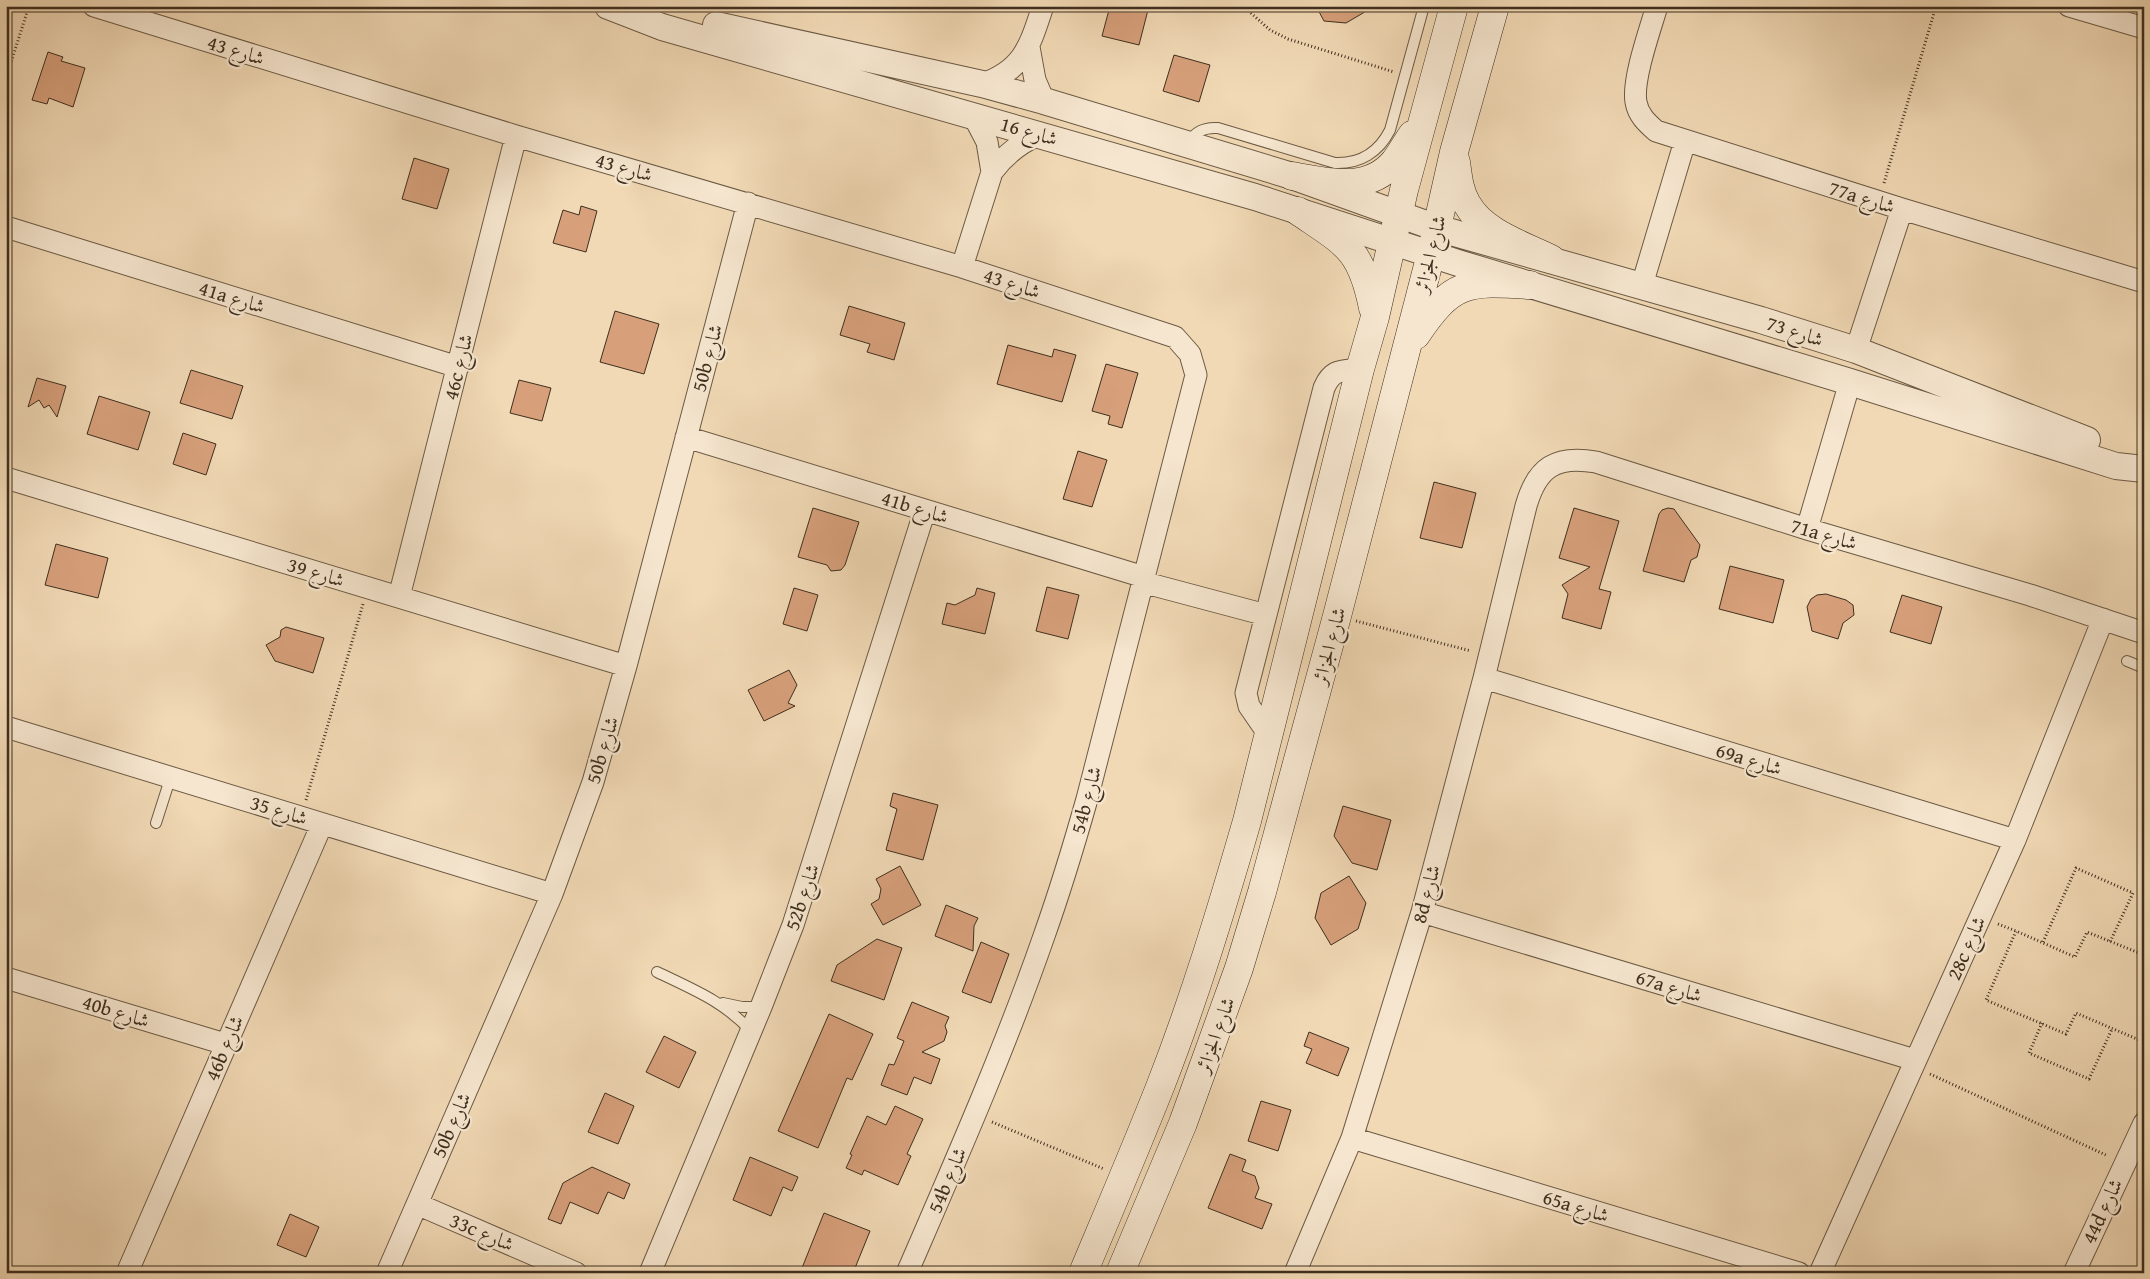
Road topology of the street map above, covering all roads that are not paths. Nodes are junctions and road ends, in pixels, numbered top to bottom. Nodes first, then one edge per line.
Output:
1 (94, 6) edge
2 (1043, 6) edge
3 (1424, 6) edge
4 (1454, 6) edge
5 (1495, 6) edge
6 (1657, 6) edge
7 (2069, 6) edge
8 (617, 9) edge
9 (2144, 28) edge
10 (1029, 47) junction
11 (982, 84) junction
12 (1044, 101) junction
13 (1426, 110) junction
14 (973, 115) junction
15 (1040, 134) junction
16 (516, 136) junction
17 (1685, 141) junction
18 (1186, 144) junction
19 (1454, 152) junction
20 (992, 172) junction
21 (1292, 176) junction
22 (748, 203) junction
23 (1902, 209) junction
24 (1298, 210) junction
25 (6, 227) edge
26 (1395, 228) junction
27 (1437, 228) junction
28 (1431, 254) junction
29 (1551, 260) junction
30 (962, 267) junction
31 (2144, 282) edge
32 (1530, 285) junction
33 (1642, 286) junction
34 (1375, 317) junction
35 (1154, 329) joint
36 (1856, 350) junction
37 (1405, 351) junction
38 (458, 367) junction
39 (1360, 369) junction
40 (1850, 382) junction
41 (686, 437) junction
42 (2142, 468) edge
43 (6, 478) edge
44 (1526, 506) joint
45 (925, 510) junction
46 (1807, 529) junction
47 (1143, 579) junction
48 (399, 598) junction
49 (1266, 615) junction
50 (2103, 619) junction
51 (2144, 633) edge
52 (2127, 661) dead end
53 (626, 666) junction
54 (2144, 668) edge
55 (1484, 678) junction
56 (6, 727) edge
57 (1269, 735) junction
58 (171, 776) junction
59 (156, 823) dead end
60 (322, 824) junction
61 (2015, 840) junction
62 (552, 894) junction
63 (1422, 912) junction
64 (657, 972) dead end
65 (6, 978) edge
66 (717, 1001) junction
67 (761, 1007) junction
68 (751, 1031) junction
69 (225, 1044) junction
70 (1914, 1063) junction
71 (2144, 1123) edge
72 (1352, 1138) junction
73 (2138, 1147) edge
74 (416, 1204) junction
75 (127, 1273) edge
76 (387, 1273) edge
77 (576, 1273) edge
78 (650, 1273) edge
79 (907, 1273) edge
80 (1083, 1273) edge
81 (1120, 1273) edge
82 (1295, 1273) edge
83 (1800, 1273) edge
84 (1820, 1273) edge
85 (2074, 1273) edge

1 - 16 street, شارع 43
2 - 10 street
3 - 18 lane
4 - 13 main road, شارع الجزائر
5 - 19 main road, شارع الجزائر
6 - 17 street, 77a شارع
7 - 9 street
8 - 11 street, شارع 16
8 - 14 street, شارع 16
10 - 11 street
10 - 12 street
11 - 12 street, شارع 16
12 - 18 street, شارع 16
13 - 21 main road
13 - 26 main road, شارع الجزائر
14 - 15 street, شارع 16
14 - 20 street
15 - 20 street
15 - 24 street, شارع 16
16 - 22 street, شارع 43
16 - 38 street, 46c شارع
17 - 23 street, 77a شارع
17 - 33 street
18 - 21 street, شارع 16
19 - 27 main road, شارع الجزائر
19 - 29 main road
20 - 30 street
21 - 26 street, شارع 16
22 - 30 street, شارع 43
22 - 41 street, 50b شارع
23 - 31 street, 77a شارع
23 - 36 street
24 - 26 street, شارع 16
24 - 34 main road
25 - 38 street, 41a شارع
26 - 27 street, شارع 16
26 - 28 street, شارع 16
26 - 34 main road, شارع الجزائر
27 - 28 main road, شارع الجزائر
27 - 29 street, شارع 73
28 - 32 street, شارع 73
28 - 37 main road, شارع الجزائر
29 - 33 street, شارع 73
30 - 35 street, شارع 43
32 - 37 main road
32 - 40 street, شارع 73
33 - 36 street, شارع 73
34 - 39 main road, شارع الجزائر
35 - 47 street, 54b شارع
36 - 42 street, شارع 73
37 - 81 main road, شارع الجزائر
38 - 48 street, 46c شارع
39 - 49 street
39 - 57 main road, شارع الجزائر
40 - 42 street, شارع 73
40 - 46 street
41 - 45 street, 41b شارع
41 - 53 street, 50b شارع
43 - 48 street, شارع 39
44 - 46 street, 71a شارع
44 - 55 street, 8d شارع
45 - 47 street, 41b شارع
45 - 67 street, 52b شارع
46 - 50 street, 71a شارع
47 - 49 street, 41b شارع
47 - 79 street, 54b شارع
48 - 53 street, شارع 39
49 - 57 street
50 - 51 street, 71a شارع
50 - 61 street, 28c شارع
52 - 54 lane
53 - 62 street, 50b شارع
55 - 61 street, 69a شارع
55 - 63 street, 8d شارع
56 - 58 street, شارع 35
57 - 80 main road, شارع الجزائر
58 - 59 lane
58 - 60 street, شارع 35
60 - 62 street, شارع 35
60 - 69 street, 46b شارع
61 - 70 street, 28c شارع
62 - 74 street, 50b شارع
63 - 70 street, 67a شارع
63 - 72 street, 8d شارع
64 - 66 lane
65 - 69 street, 40b شارع
66 - 67 lane
66 - 68 lane
67 - 68 street, 52b شارع
68 - 78 street, 52b شارع
69 - 75 street, 46b شارع
70 - 84 street, 28c شارع
71 - 73 street, 44d شارع
72 - 82 street, 8d شارع
72 - 83 street, 65a شارع
73 - 85 street, 44d شارع
74 - 76 street, 50b شارع
74 - 77 street, 33c شارع

